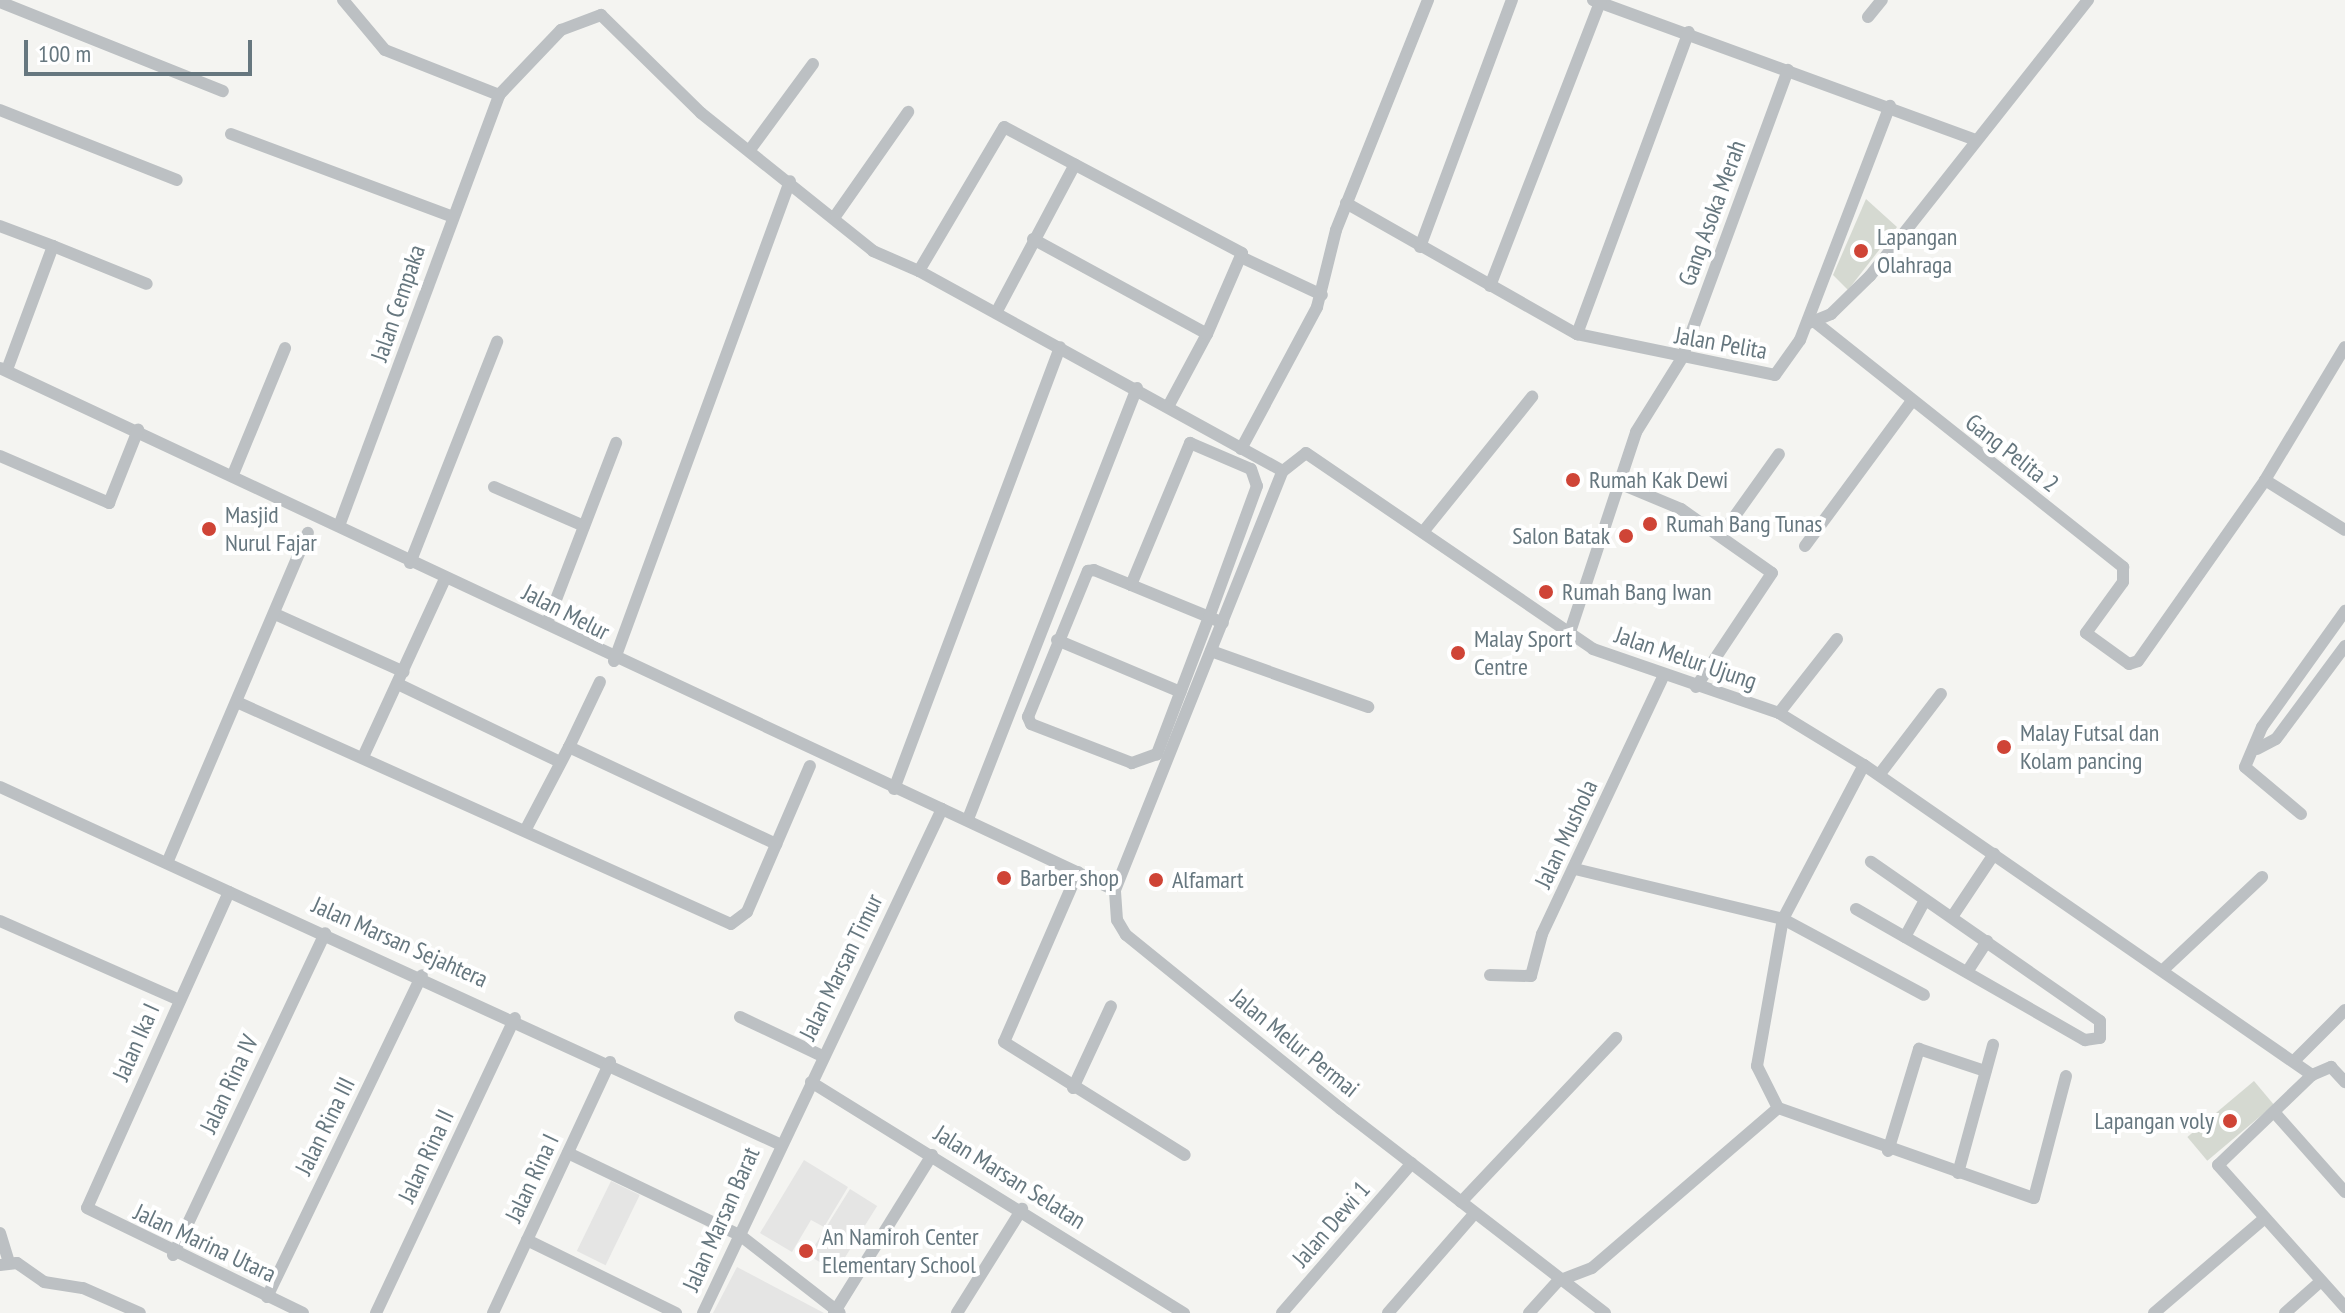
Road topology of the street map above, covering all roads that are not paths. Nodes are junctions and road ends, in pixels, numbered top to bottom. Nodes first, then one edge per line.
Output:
1 (345, 0) edge
2 (1428, 0) edge
3 (1512, 0) edge
4 (1882, 0) edge
5 (2088, 0) edge
6 (1596, 1) edge
7 (0, 2) edge
8 (1868, 17) dead end
9 (1689, 32) junction
10 (813, 64) dead end
11 (1788, 70) junction
12 (223, 91) dead end
13 (499, 95) junction
14 (1890, 106) junction
15 (0, 110) edge
16 (908, 112) dead end
17 (231, 134) dead end
18 (1973, 139) junction
19 (752, 147) junction
20 (1075, 164) junction
21 (177, 180) dead end
22 (790, 181) junction
23 (1346, 203) junction
24 (836, 215) junction
25 (450, 216) junction
26 (0, 226) edge
27 (1033, 239) junction
28 (53, 246) junction
29 (1420, 247) junction
30 (1243, 258) junction
31 (919, 271) junction
32 (147, 284) dead end
33 (1490, 286) junction
34 (1322, 295) junction
35 (997, 311) junction
36 (1811, 323) junction
37 (1207, 334) junction
38 (1577, 334) junction
39 (497, 342) dead end
40 (1060, 347) junction
41 (2345, 347) edge
42 (285, 348) dead end
43 (1682, 358) junction
44 (3, 369) edge
45 (1137, 388) junction
46 (1532, 397) dead end
47 (1911, 402) junction
48 (1169, 405) junction
49 (138, 430) junction
50 (616, 443) dead end
51 (1241, 449) junction
52 (1779, 454) dead end
53 (0, 456) edge
54 (1283, 471) junction
55 (234, 472) junction
56 (2265, 480) junction
57 (1621, 484) junction
58 (494, 487) dead end
59 (339, 526) junction
60 (584, 526) junction
61 (2345, 530) edge
62 (1423, 532) junction
63 (308, 533) dead end
64 (1722, 534) junction
65 (1805, 546) dead end
66 (410, 563) junction
67 (445, 579) junction
68 (1131, 585) junction
69 (2345, 611) edge
70 (275, 614) junction
71 (1209, 617) junction
72 (547, 623) junction
73 (1223, 623) junction
74 (2332, 629) junction
75 (1569, 635) junction
76 (1837, 639) dead end
77 (1057, 640) junction
78 (2345, 644) edge
79 (1211, 651) junction
80 (614, 661) junction
81 (404, 672) junction
82 (1664, 675) junction
83 (600, 682) dead end
84 (400, 685) junction
85 (1696, 687) junction
86 (1181, 692) junction
87 (1941, 694) dead end
88 (239, 703) junction
89 (1368, 707) dead end
90 (1779, 713) junction
91 (569, 747) junction
92 (2257, 749) junction
93 (363, 757) junction
94 (560, 762) junction
95 (1864, 765) junction
96 (810, 766) dead end
97 (1879, 775) junction
98 (0, 787) edge
99 (894, 789) junction
100 (942, 809) junction
101 (2301, 814) dead end
102 (968, 819) junction
103 (527, 827) junction
104 (776, 844) junction
105 (1994, 854) junction
106 (1871, 862) dead end
107 (167, 863) junction
108 (1575, 869) junction
109 (1078, 872) junction
110 (2262, 877) dead end
111 (1115, 890) junction
112 (229, 892) junction
113 (1925, 900) junction
114 (1856, 909) dead end
115 (1952, 917) junction
116 (1783, 919) junction
117 (0, 921) edge
118 (325, 933) junction
119 (1905, 937) junction
120 (1987, 941) junction
121 (2163, 970) junction
122 (1967, 972) junction
123 (422, 975) junction
124 (1490, 975) dead end
125 (1924, 995) dead end
126 (179, 1000) junction
127 (1111, 1006) dead end
128 (2345, 1010) edge
129 (740, 1017) dead end
130 (515, 1018) junction
131 (1616, 1038) dead end
132 (1993, 1045) dead end
133 (822, 1056) junction
134 (2294, 1061) junction
135 (610, 1062) junction
136 (1985, 1071) junction
137 (2312, 1075) junction
138 (2066, 1076) dead end
139 (811, 1082) junction
140 (2345, 1082) edge
141 (1073, 1088) junction
142 (1778, 1108) junction
143 (2274, 1112) junction
144 (779, 1144) junction
145 (1888, 1151) junction
146 (568, 1153) junction
147 (932, 1155) junction
148 (1185, 1155) dead end
149 (1412, 1163) junction
150 (1958, 1173) junction
151 (2345, 1192) edge
152 (1461, 1202) junction
153 (1022, 1209) junction
154 (89, 1212) joint
155 (1474, 1214) junction
156 (2265, 1218) junction
157 (0, 1233) edge
158 (741, 1236) junction
159 (527, 1240) junction
160 (173, 1255) junction
161 (4, 1263) edge
162 (1558, 1281) junction
163 (2321, 1281) junction
164 (267, 1297) junction
165 (2345, 1307) edge
166 (836, 1312) edge
167 (140, 1313) edge
168 (303, 1313) edge
169 (376, 1313) edge
170 (493, 1313) edge
171 (676, 1313) edge
172 (703, 1313) edge
173 (957, 1313) edge
174 (1184, 1313) edge
175 (1282, 1313) edge
176 (1388, 1313) edge
177 (1529, 1313) edge
178 (1605, 1313) edge
179 (2154, 1313) edge
180 (2285, 1313) edge

1 - 13 street
2 - 23 street
3 - 29 street
4 - 8 street
5 - 18 street, Jalan Pelita
6 - 9 street
6 - 33 street
7 - 12 street
9 - 11 street
9 - 38 street
10 - 19 street
11 - 14 street
11 - 43 street, Gang Asoka Merah
13 - 19 street
13 - 25 street, Jalan Cempaka
14 - 18 street
14 - 36 street
15 - 21 street
16 - 24 street
17 - 25 street
18 - 36 street, Jalan Pelita
19 - 22 street
20 - 27 street
20 - 30 street
20 - 31 street
22 - 24 street
22 - 80 street
23 - 29 street, Jalan Pelita
23 - 34 street
24 - 31 street
25 - 59 street, Jalan Cempaka
26 - 28 street
27 - 35 street
27 - 37 street
28 - 32 street
28 - 44 street
29 - 33 street, Jalan Pelita
30 - 34 street
30 - 37 street
31 - 35 street
33 - 38 street, Jalan Pelita
34 - 51 street
35 - 40 street
36 - 43 street, Jalan Pelita
36 - 47 street, Gang Pelita 2
37 - 48 street
38 - 43 street, Jalan Pelita
39 - 66 street
40 - 45 street
40 - 99 street
41 - 56 street
42 - 55 street
43 - 57 street, Gang Asoka Merah
44 - 49 street, Jalan Melur
45 - 48 street
45 - 102 street
46 - 62 street
47 - 56 street, Gang Pelita 2
47 - 65 street
48 - 51 street
49 - 53 street
49 - 55 street, Jalan Melur
50 - 60 street
51 - 54 street
52 - 64 street
54 - 62 street, Jalan Melur Ujung
54 - 73 street
55 - 59 street, Jalan Melur
56 - 61 street
57 - 64 street
57 - 75 street, Gang Asoka Merah
58 - 60 street
59 - 66 street, Jalan Melur
60 - 72 street
62 - 75 street, Jalan Melur Ujung
63 - 70 street
64 - 85 street
66 - 67 street, Jalan Melur
67 - 72 street, Jalan Melur
67 - 81 street
68 - 71 street
68 - 71 street
68 - 77 street
69 - 74 street
70 - 81 street
70 - 88 street
71 - 73 street
71 - 86 street
72 - 80 street, Jalan Melur
73 - 79 street
74 - 78 street
74 - 92 street
75 - 82 street, Jalan Melur Ujung
76 - 90 street
77 - 86 street
77 - 86 street
78 - 92 street
79 - 89 street
79 - 111 street
80 - 99 street, Jalan Melur
81 - 84 street
82 - 85 street, Jalan Melur Ujung
82 - 108 street, Jalan Mushola
83 - 91 street
84 - 93 street
84 - 94 street
85 - 90 street, Jalan Melur Ujung
87 - 97 street
88 - 93 street
88 - 107 street
90 - 95 street, Jalan Melur Ujung
91 - 94 street
91 - 104 street
92 - 101 street
93 - 103 street
94 - 103 street
95 - 97 street, Jalan Melur Ujung
95 - 116 street
96 - 104 street
97 - 105 street, Jalan Melur Ujung
98 - 107 street, Jalan Marsan Sejahtera
99 - 100 street, Jalan Melur
100 - 102 street, Jalan Melur
100 - 133 street, Jalan Marsan Timur
102 - 109 street, Jalan Melur
103 - 104 street
105 - 115 street
105 - 121 street, Jalan Melur Ujung
106 - 113 street
107 - 112 street, Jalan Marsan Sejahtera
108 - 116 street
108 - 124 street, Jalan Mushola
109 - 111 street, Jalan Melur
109 - 141 street
110 - 121 street
111 - 149 street, Jalan Melur Permai
112 - 118 street, Jalan Marsan Sejahtera
112 - 126 street, Jalan Ika I
113 - 115 street
113 - 119 street
114 - 119 street
115 - 120 street
116 - 125 street
116 - 142 street
117 - 126 street
118 - 123 street, Jalan Marsan Sejahtera
118 - 160 street, Jalan Rina IV
119 - 122 street
120 - 122 street
120 - 122 street
121 - 134 street, Jalan Melur Ujung
123 - 130 street, Jalan Marsan Sejahtera
123 - 164 street, Jalan Rina III
126 - 154 street, Jalan Ika I
127 - 141 street
128 - 134 street
129 - 133 street
130 - 135 street, Jalan Marsan Sejahtera
130 - 169 street, Jalan Rina II
131 - 152 street
132 - 136 street
133 - 139 street, Jalan Marsan Timur
134 - 137 street, Jalan Melur Ujung
135 - 144 street, Jalan Marsan Sejahtera
135 - 146 street, Jalan Rina I
136 - 145 street
136 - 150 street
137 - 140 street
137 - 143 street
138 - 150 street
139 - 144 street, Jalan Marsan Timur
139 - 147 street, Jalan Marsan Selatan
141 - 148 street
142 - 145 street
142 - 162 street
143 - 151 street
143 - 156 street
144 - 158 street, Jalan Marsan Barat
145 - 150 street
146 - 158 street
146 - 159 street, Jalan Rina I
147 - 153 street, Jalan Marsan Selatan
147 - 166 street
149 - 152 street, Jalan Melur Permai
149 - 175 street, Jalan Dewi 1
152 - 155 street, Jalan Melur Permai
153 - 173 street
153 - 174 street, Jalan Marsan Selatan
154 - 160 street, Jalan Marina Utara
155 - 162 street, Jalan Melur Permai
155 - 176 street
156 - 163 street
156 - 179 street
157 - 161 street
158 - 166 street
158 - 172 street, Jalan Marsan Barat
159 - 170 street, Jalan Rina I
159 - 171 street
160 - 164 street, Jalan Marina Utara
161 - 167 street
162 - 177 street
162 - 178 street, Jalan Melur Permai
163 - 165 street
163 - 180 street
164 - 168 street, Jalan Marina Utara

